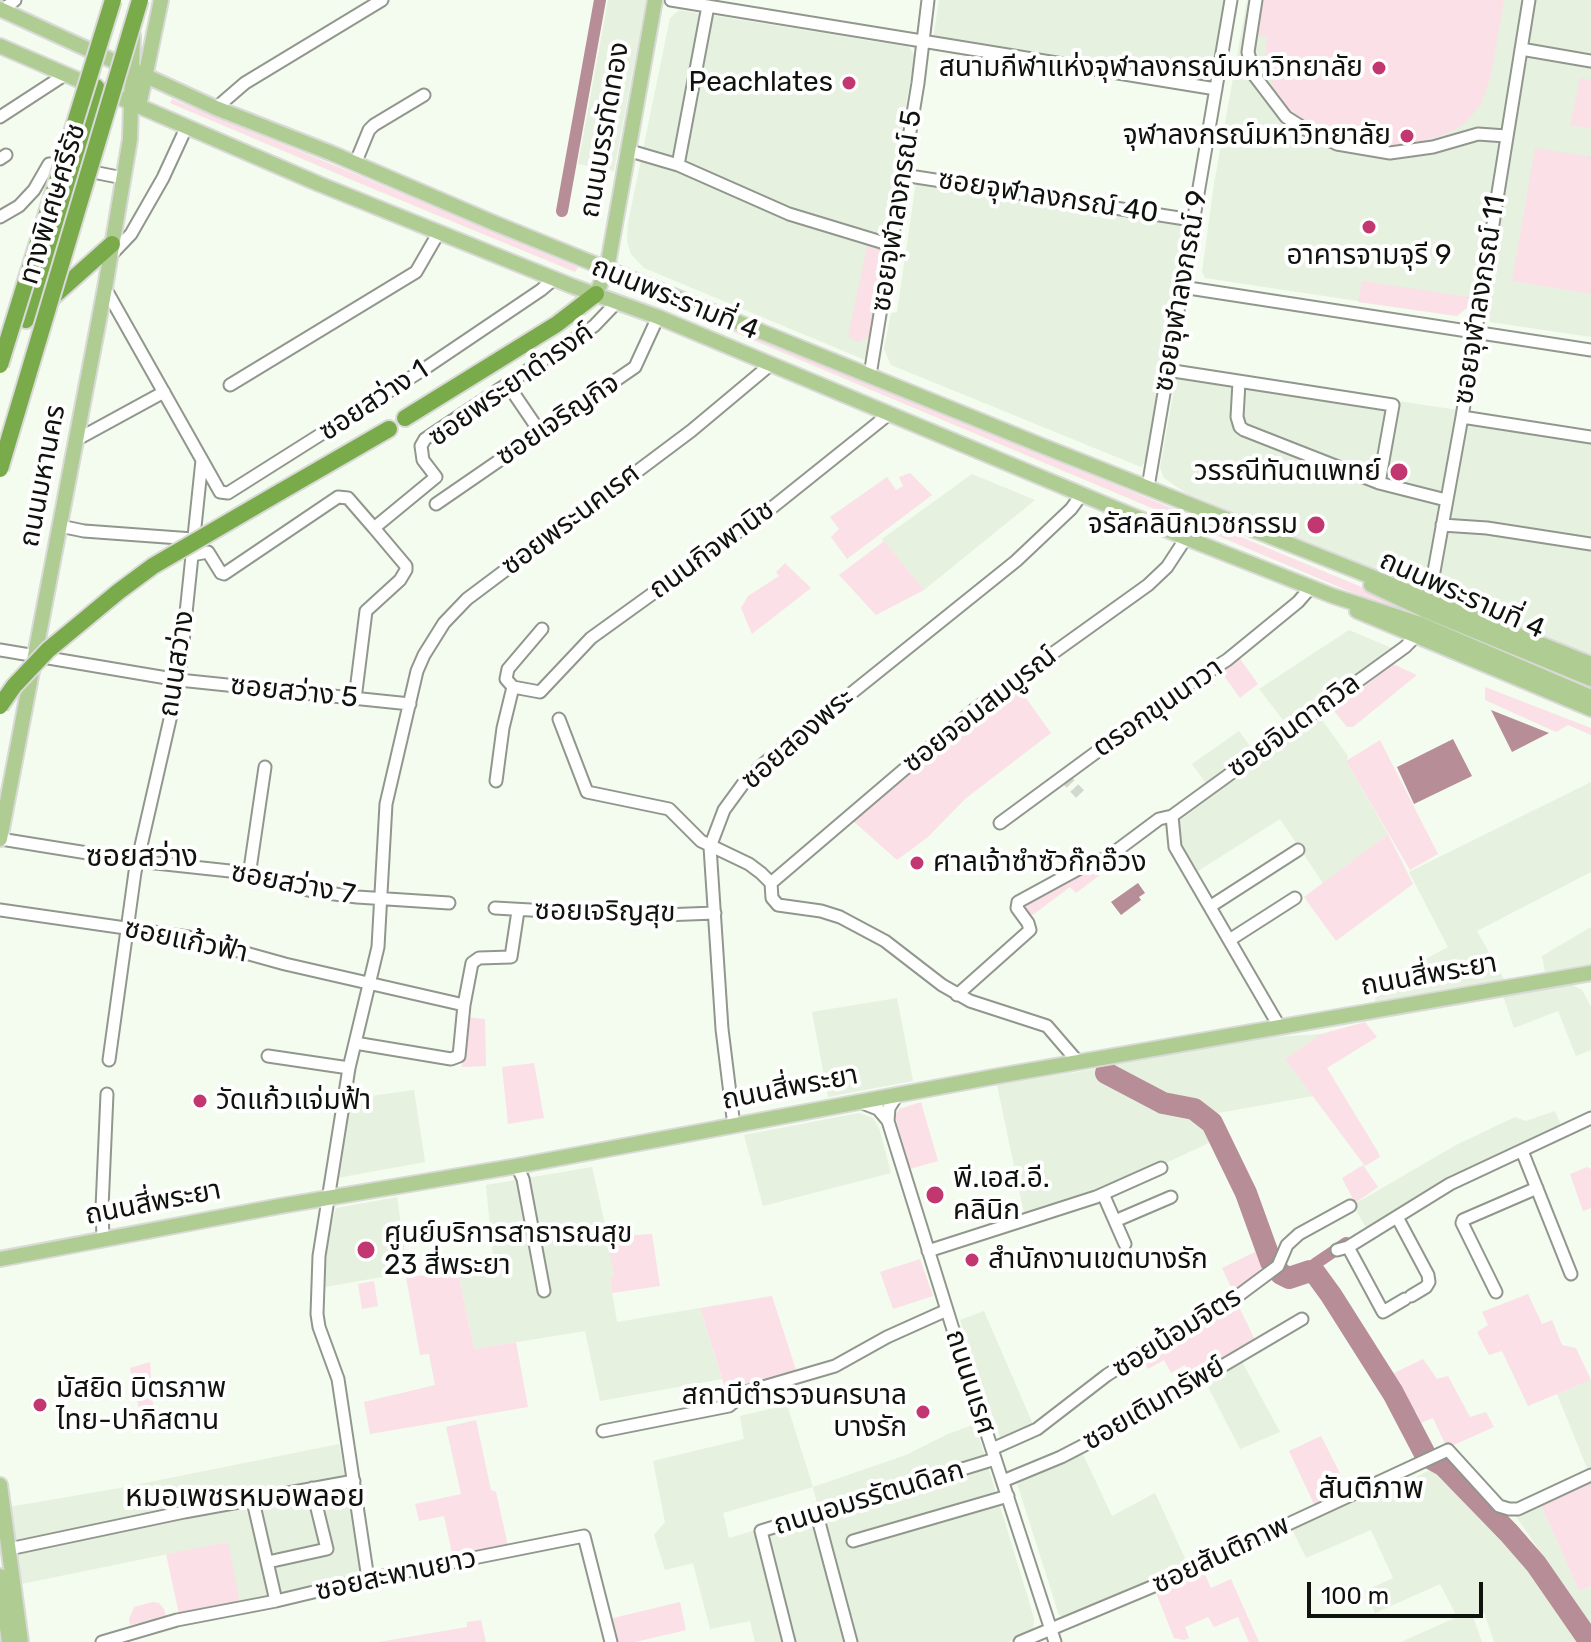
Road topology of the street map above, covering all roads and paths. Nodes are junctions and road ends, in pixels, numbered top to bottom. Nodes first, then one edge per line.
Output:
1 (15, 0) edge
2 (113, 0) edge
3 (138, 0) edge
4 (161, 0) edge
5 (382, 0) edge
6 (655, 0) edge
7 (671, 0) edge
8 (928, 0) edge
9 (1231, 0) edge
10 (1256, 0) edge
11 (1529, 0) edge
12 (708, 6) junction
13 (1, 9) edge
14 (923, 40) junction
15 (0, 46) edge
16 (1521, 49) junction
17 (1591, 61) edge
18 (139, 72) junction
19 (66, 74) junction
20 (96, 87) junction
21 (1216, 89) junction
22 (424, 95) dead end
23 (136, 104) junction
24 (216, 108) junction
25 (0, 117) edge
26 (187, 126) junction
27 (1506, 136) junction
28 (627, 150) junction
29 (355, 164) junction
30 (678, 165) junction
31 (72, 168) junction
32 (903, 175) junction
33 (123, 178) junction
34 (0, 217) edge
35 (1192, 220) junction
36 (439, 232) junction
37 (891, 245) junction
38 (111, 250) junction
39 (607, 269) junction
40 (554, 279) junction
41 (1182, 287) junction
42 (105, 288) junction
43 (596, 294) junction
44 (617, 302) junction
45 (658, 317) junction
46 (26, 320) junction
47 (1475, 332) junction
48 (1591, 350) edge
49 (0, 355) edge
50 (0, 365) edge
51 (770, 365) junction
52 (1167, 370) junction
53 (870, 375) junction
54 (1239, 382) junction
55 (230, 385) dead end
56 (508, 385) junction
57 (164, 392) junction
58 (889, 414) junction
59 (1462, 417) junction
60 (405, 418) dead end
61 (389, 429) dead end
62 (540, 432) junction
63 (1591, 437) edge
64 (76, 440) junction
65 (202, 460) junction
66 (0, 469) edge
67 (1379, 483) junction
68 (1148, 487) junction
69 (1082, 494) junction
70 (1446, 500) junction
71 (436, 504) dead end
72 (1442, 525) junction
73 (60, 526) junction
74 (374, 528) junction
75 (1186, 538) junction
76 (193, 539) junction
77 (1591, 544) edge
78 (1315, 554) junction
79 (192, 555) junction
80 (1311, 587) junction
81 (1333, 596) junction
82 (1429, 599) junction
83 (542, 629) dead end
84 (1416, 636) junction
85 (1494, 647) junction
86 (0, 650) edge
87 (35, 656) junction
88 (1591, 664) edge
89 (1591, 679) edge
90 (179, 680) junction
91 (513, 687) junction
92 (1591, 697) edge
93 (355, 699) junction
94 (410, 704) junction
95 (0, 706) edge
96 (1591, 709) edge
97 (559, 719) dead end
98 (265, 767) dead end
99 (496, 781) dead end
100 (1172, 816) junction
101 (1000, 823) dead end
102 (0, 839) edge
103 (710, 847) junction
104 (1298, 850) dead end
105 (137, 861) junction
106 (249, 876) junction
107 (771, 883) junction
108 (381, 898) junction
109 (1295, 898) dead end
110 (449, 903) dead end
111 (1211, 906) junction
112 (495, 908) dead end
113 (0, 910) edge
114 (518, 911) junction
115 (715, 913) junction
116 (127, 928) junction
117 (1231, 939) junction
118 (1590, 976) edge
119 (370, 982) junction
120 (957, 995) junction
121 (464, 1005) junction
122 (1279, 1026) junction
123 (355, 1043) junction
124 (268, 1056) dead end
125 (109, 1060) dead end
126 (1078, 1062) junction
127 (349, 1068) junction
128 (107, 1094) dead end
129 (898, 1094) junction
130 (860, 1101) junction
131 (1591, 1118) edge
132 (888, 1121) junction
133 (734, 1126) junction
134 (1522, 1151) junction
135 (517, 1166) junction
136 (1161, 1168) dead end
137 (1537, 1188) junction
138 (1103, 1194) junction
139 (330, 1197) junction
140 (1171, 1197) dead end
141 (1350, 1206) dead end
142 (1397, 1217) junction
143 (1115, 1221) junction
144 (103, 1239) junction
145 (1125, 1244) dead end
146 (928, 1251) junction
147 (0, 1259) edge
148 (1571, 1274) dead end
149 (544, 1291) dead end
150 (1496, 1292) dead end
151 (947, 1310) junction
152 (1302, 1319) dead end
153 (603, 1431) dead end
154 (994, 1454) junction
155 (1591, 1475) edge
156 (354, 1481) junction
157 (1003, 1481) junction
158 (0, 1485) edge
159 (312, 1488) junction
160 (1008, 1496) junction
161 (253, 1501) junction
162 (817, 1515) junction
163 (853, 1541) dead end
164 (4, 1550) edge
165 (268, 1562) junction
166 (0, 1576) edge
167 (368, 1579) junction
168 (276, 1601) junction
169 (1051, 1629) junction
170 (9, 1642) edge
171 (21, 1642) edge
172 (102, 1642) edge
173 (611, 1642) edge
174 (789, 1642) edge
175 (851, 1642) edge
176 (1020, 1642) edge
177 (1055, 1642) edge

1 - 13 street
2 - 50 highway, ทางพิเศษศรีรัช, bridge
3 - 18 main road
3 - 66 highway, ทางพิเศษศรีรัช, bridge
4 - 18 main road
5 - 24 street
6 - 28 main road, ถนนบรรทัดทอง
7 - 12 street
8 - 14 street, ซอยจุฬาลงกรณ์ 5
9 - 21 street, ซอยจุฬาลงกรณ์ 9
10 - 27 street
11 - 16 street, ซอยจุฬาลงกรณ์ 11
12 - 14 street
12 - 30 street
13 - 18 main road, ถนนพระรามที่ 4
14 - 21 street
14 - 32 street, ซอยจุฬาลงกรณ์ 5
15 - 19 main road, ถนนพระรามที่ 4
16 - 17 street
16 - 27 street, ซอยจุฬาลงกรณ์ 11
18 - 23 main road, ถนนมหานคร
18 - 24 main road, ถนนพระรามที่ 4
19 - 20 main road, ถนนพระรามที่ 4
19 - 25 street
20 - 23 main road, ถนนพระรามที่ 4
20 - 31 highway
21 - 35 street, ซอยจุฬาลงกรณ์ 9
22 - 29 street
23 - 26 main road, ถนนพระรามที่ 4
23 - 33 main road, ถนนมหานคร
24 - 29 main road, ถนนพระรามที่ 4
26 - 36 main road, ถนนพระรามที่ 4
26 - 38 street
27 - 47 street, ซอยจุฬาลงกรณ์ 11
28 - 30 street
28 - 39 main road, ถนนบรรทัดทอง
29 - 39 main road, ถนนพระรามที่ 4
30 - 37 street
31 - 33 street
31 - 34 street
31 - 46 highway
32 - 35 street, ซอยจุฬาลงกรณ์ 40
32 - 37 street, ซอยจุฬาลงกรณ์ 5
33 - 38 main road, ถนนมหานคร
35 - 41 street, ซอยจุฬาลงกรณ์ 9
36 - 40 main road, ถนนพระรามที่ 4
36 - 55 street
37 - 53 street, ซอยจุฬาลงกรณ์ 5
38 - 42 main road, ถนนมหานคร
38 - 46 highway
39 - 43 main road, ถนนบรรทัดทอง
39 - 53 main road, ถนนพระรามที่ 4
40 - 43 main road, ถนนพระรามที่ 4
40 - 65 street, ซอยสว่าง 1
41 - 47 street
41 - 52 street, ซอยจุฬาลงกรณ์ 9
42 - 57 street
42 - 64 main road, ถนนมหานคร
43 - 44 main road, ถนนพระรามที่ 4
43 - 60 highway
44 - 45 main road, ถนนพระรามที่ 4
44 - 56 street, ซอยพระยาดำรงค์
45 - 51 main road, ถนนพระรามที่ 4
45 - 62 street, ซอยเจริญกิจ
46 - 49 highway
47 - 48 street
47 - 59 street, ซอยจุฬาลงกรณ์ 11
51 - 58 main road, ถนนพระรามที่ 4
51 - 94 street, ซอยพระนคเรศ
52 - 54 street
52 - 68 street, ซอยจุฬาลงกรณ์ 9
53 - 68 main road, ถนนพระรามที่ 4
54 - 67 street
54 - 67 street
56 - 62 street
56 - 74 street, ซอยพระยาดำรงค์
57 - 64 street
57 - 65 street
58 - 69 main road, ถนนพระรามที่ 4
58 - 91 street, ถนนกิจพานิช
59 - 63 street
59 - 70 street, ซอยจุฬาลงกรณ์ 11
61 - 95 highway, bridge
62 - 71 street, ซอยเจริญกิจ
64 - 73 main road, ถนนมหานคร
65 - 76 street, ถนนสว่าง
67 - 70 street
68 - 78 main road, ถนนพระรามที่ 4
69 - 75 main road, ถนนพระรามที่ 4
69 - 103 street, ซอยสองพระ
70 - 72 street, ซอยจุฬาลงกรณ์ 11
72 - 77 street
72 - 82 street, ซอยจุฬาลงกรณ์ 11
73 - 76 street
73 - 87 main road, ถนนมหานคร
74 - 79 street
74 - 93 street
75 - 80 main road, ถนนพระรามที่ 4
75 - 107 street, ซอยจอมสมบูรณ์
76 - 79 street, ถนนสว่าง
78 - 82 main road, ถนนพระรามที่ 4
78 - 85 main road, ถนนพระรามที่ 4
79 - 90 street, ถนนสว่าง
80 - 81 main road, ถนนพระรามที่ 4
80 - 101 street, ตรอกขุนนาวา
81 - 84 main road, ถนนพระรามที่ 4
81 - 85 main road, ถนนพระรามที่ 4
82 - 88 main road, ถนนพระรามที่ 4
83 - 91 street
84 - 96 main road, ถนนพระรามที่ 4
84 - 100 street, ซอยจินดาถวิล
85 - 89 main road, ถนนพระรามที่ 4
85 - 92 main road, ถนนพระรามที่ 4
86 - 87 street, ซอยสว่าง 5
87 - 90 street, ซอยสว่าง 5
87 - 102 main road, ถนนมหานคร
90 - 93 street, ซอยสว่าง 5
90 - 105 street, ถนนสว่าง
91 - 99 street
93 - 94 street, ซอยสว่าง 5
94 - 108 street
97 - 103 street
98 - 106 street
100 - 111 street
100 - 120 street, ซอยจินดาถวิล
102 - 105 street, ซอยสว่าง 7
103 - 107 street
103 - 115 street, ซอยสองพระ
104 - 111 street
105 - 106 street, ซอยสว่าง 7
105 - 116 street, ถนนสว่าง
106 - 108 street, ซอยสว่าง 7
107 - 120 street
108 - 110 street, ซอยสว่าง 7
108 - 119 street
109 - 117 street
111 - 117 street
112 - 114 street, ซอยเจริญสุข
113 - 116 street, ซอยแก้วฟ้า
114 - 115 street, ซอยเจริญสุข
114 - 121 street
115 - 133 street, ซอยสองพระ
116 - 119 street, ซอยแก้วฟ้า
116 - 125 street, ถนนสว่าง
117 - 122 street
118 - 122 main road, ถนนสี่พระยา
119 - 121 street, ซอยแก้วฟ้า
119 - 123 street
120 - 126 street
121 - 123 street
122 - 126 main road, ถนนสี่พระยา
123 - 127 street
124 - 127 street
126 - 129 main road, ถนนสี่พระยา
127 - 139 street
128 - 144 street
129 - 130 main road, ถนนสี่พระยา
129 - 132 street
130 - 132 street
130 - 133 main road, ถนนสี่พระยา
131 - 134 street
132 - 146 street, ถนนนเรศ
133 - 135 main road, ถนนสี่พระยา
134 - 137 street
134 - 142 street
135 - 139 main road, ถนนสี่พระยา
135 - 149 street
136 - 138 street
137 - 148 street
137 - 150 street
138 - 143 street
138 - 146 street
139 - 144 main road, ถนนสี่พระยา
139 - 156 street
140 - 143 street
141 - 154 street, ซอยน้อมจิตร
142 - 142 street
143 - 145 street
144 - 147 main road, ถนนสี่พระยา
146 - 151 street, ถนนนเรศ
151 - 153 street
151 - 154 street, ถนนนเรศ
152 - 157 street, ซอยเติมทรัพย์
154 - 157 street, ถนนนเรศ
154 - 162 street, ถนนอมรรัตนดิลก
155 - 169 street, ซอยสันติภาพ
156 - 159 street
156 - 167 street
157 - 160 street, ถนนนเรศ
158 - 164 main road
159 - 161 street
159 - 165 street
160 - 163 street
160 - 169 street, ถนนนเรศ
161 - 164 street
161 - 165 street
162 - 174 street, ถนนอมรรัตนดิลก
162 - 175 street
164 - 171 main road
165 - 168 street
166 - 170 main road
167 - 168 street, ซอยสะพานยาว
167 - 173 street, ซอยสะพานยาว
168 - 172 street, ซอยสะพานยาว
169 - 176 street, ซอยสันติภาพ
169 - 177 street, ถนนนเรศ

